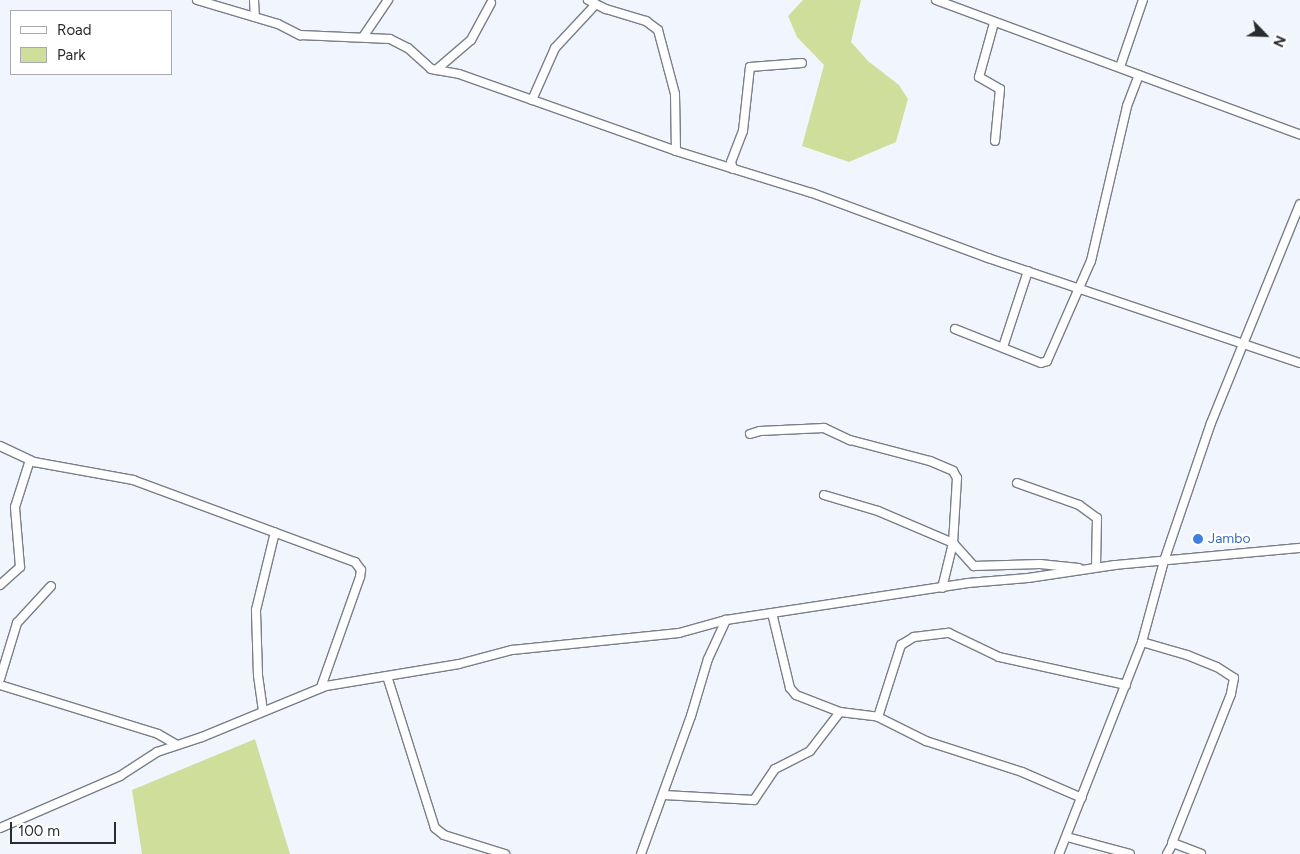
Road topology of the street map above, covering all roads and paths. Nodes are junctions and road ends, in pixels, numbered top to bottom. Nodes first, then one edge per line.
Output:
1 (197, 0) edge
2 (254, 0) edge
3 (388, 0) edge
4 (936, 0) edge
5 (1142, 0) edge
6 (592, 2) edge
7 (491, 3) dead end
8 (255, 17) junction
9 (994, 23) junction
10 (363, 36) junction
11 (802, 63) dead end
12 (1120, 67) junction
13 (436, 70) junction
14 (1139, 75) junction
15 (532, 100) junction
16 (1300, 135) edge
17 (995, 141) dead end
18 (676, 151) junction
19 (733, 169) junction
20 (1300, 204) edge
21 (1291, 226) junction
22 (1300, 228) edge
23 (1028, 271) junction
24 (1079, 287) junction
25 (955, 329) dead end
26 (1243, 344) junction
27 (1003, 347) junction
28 (1300, 363) edge
29 (750, 434) dead end
30 (0, 446) edge
31 (30, 460) junction
32 (1017, 483) dead end
33 (824, 495) dead end
34 (275, 532) junction
35 (953, 543) junction
36 (1300, 548) edge
37 (1164, 561) junction
38 (1096, 567) junction
39 (1083, 568) junction
40 (0, 585) edge
41 (51, 586) dead end
42 (942, 588) junction
43 (772, 613) junction
44 (726, 620) junction
45 (1142, 642) junction
46 (387, 676) junction
47 (0, 679) edge
48 (0, 685) edge
49 (1126, 685) junction
50 (321, 687) junction
51 (263, 711) junction
52 (840, 712) junction
53 (878, 717) junction
54 (175, 744) junction
55 (664, 795) junction
56 (1082, 798) junction
57 (0, 828) edge
58 (1067, 837) junction
59 (1172, 843) junction
60 (505, 854) edge
61 (641, 854) edge
62 (1059, 854) edge
63 (1130, 854) edge
64 (1167, 854) edge
65 (1201, 854) edge

1 - 8 street
2 - 8 street
3 - 10 street
4 - 9 street
5 - 12 street
6 - 15 street
6 - 18 street
7 - 13 street
8 - 10 street
9 - 12 street
9 - 17 street
10 - 13 street
11 - 19 street
12 - 14 street
13 - 15 street
14 - 16 street
14 - 24 street
15 - 18 street
18 - 19 street
19 - 23 street
20 - 21 street
21 - 22 street
21 - 26 street
23 - 24 street
23 - 27 street
24 - 26 street
24 - 27 street
25 - 27 street
26 - 28 street
26 - 37 street
29 - 35 street
30 - 31 street
31 - 34 street
31 - 40 street
32 - 38 street
33 - 35 street
34 - 50 street
34 - 51 street
35 - 39 street
35 - 42 street
36 - 37 street
37 - 38 street
37 - 45 street
38 - 39 street
39 - 42 street
41 - 47 street
42 - 43 street
43 - 44 street
43 - 52 street
44 - 46 street
44 - 55 street
45 - 49 street
45 - 59 street
46 - 50 street
46 - 60 street
48 - 54 street
49 - 53 street
49 - 56 street
50 - 51 street
51 - 54 street
52 - 53 street
52 - 55 street
53 - 56 street
54 - 57 street
55 - 61 street
56 - 58 street
58 - 62 street
58 - 63 street
59 - 64 street
59 - 65 street

